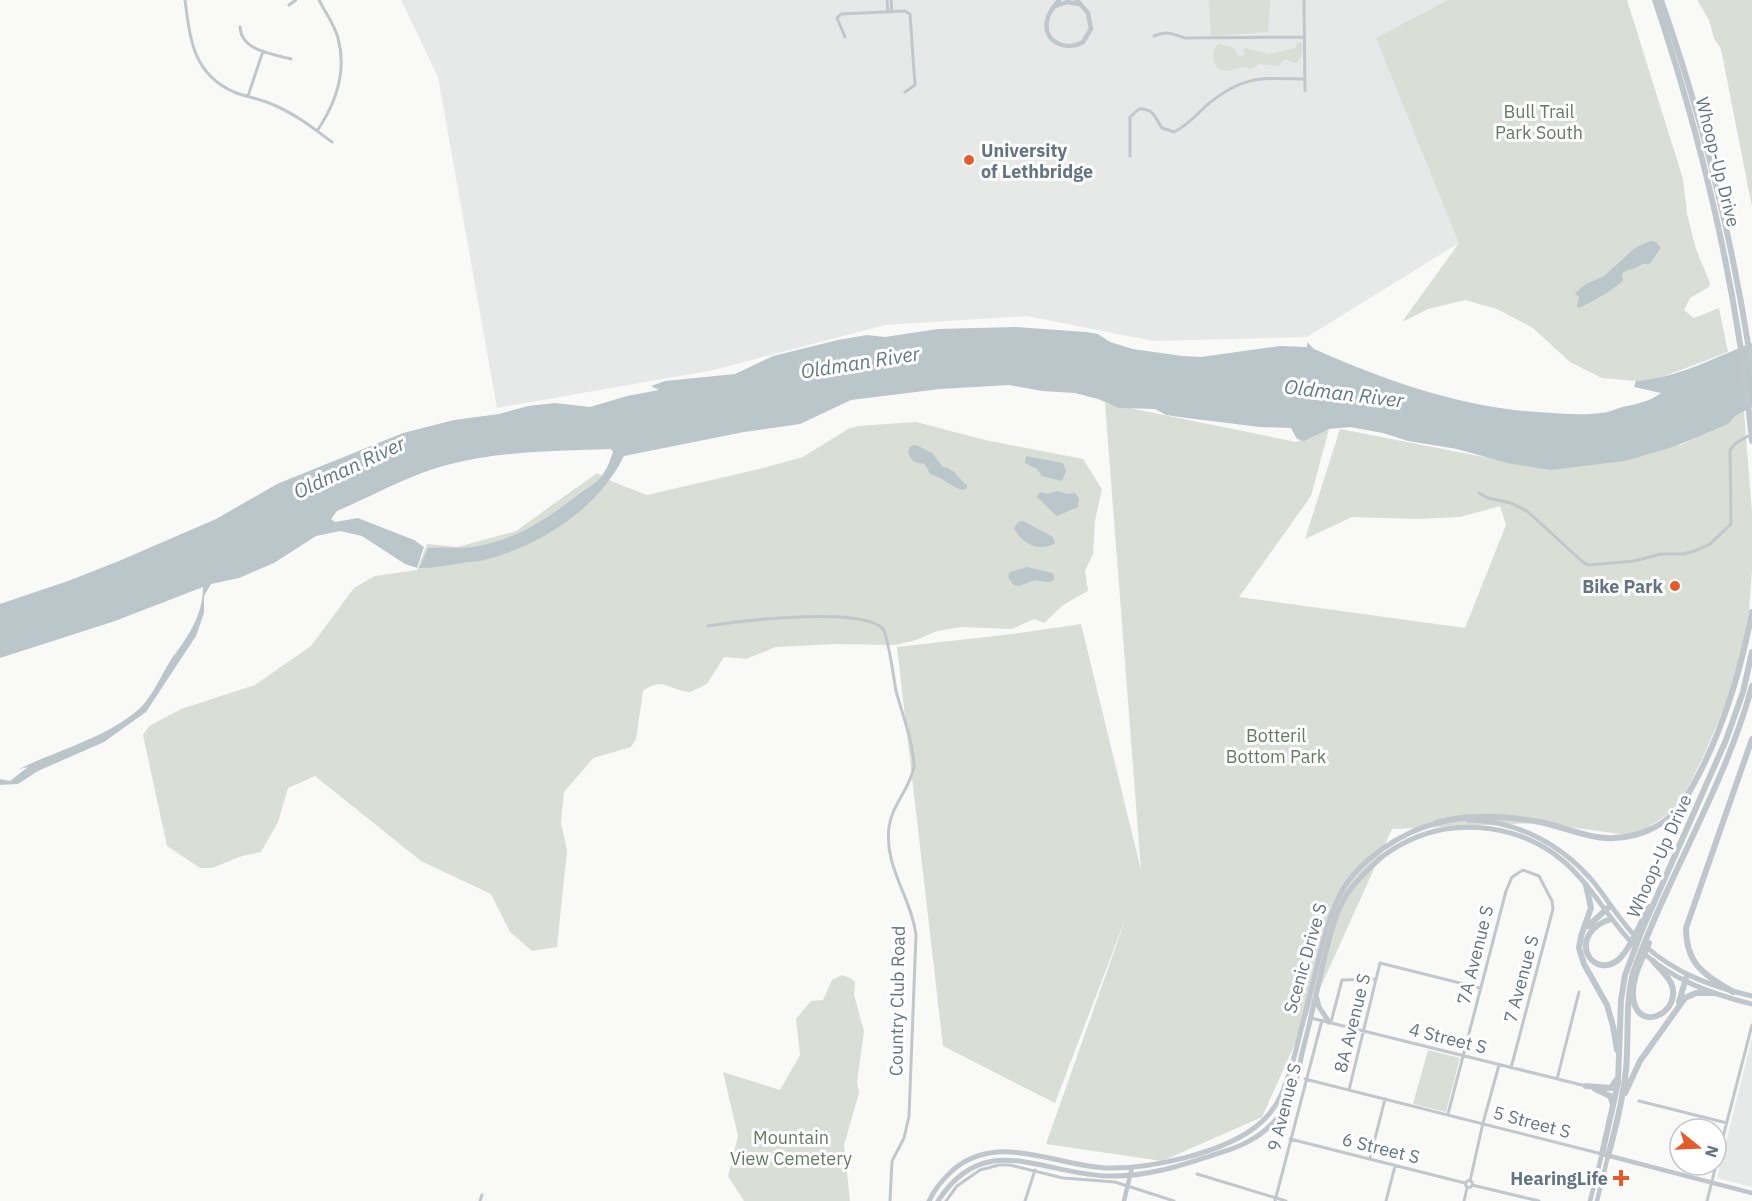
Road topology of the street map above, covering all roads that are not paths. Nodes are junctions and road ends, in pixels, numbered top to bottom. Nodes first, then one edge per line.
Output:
1 (185, 0) edge
2 (296, 0) edge
3 (318, 0) edge
4 (889, 0) edge
5 (1059, 0) edge
6 (1077, 0) edge
7 (1304, 0) edge
8 (1655, 0) edge
9 (1661, 0) edge
10 (288, 5) dead end
11 (1082, 6) junction
12 (1051, 10) junction
13 (890, 12) junction
14 (240, 27) dead end
15 (1154, 36) dead end
16 (1305, 37) junction
17 (845, 38) dead end
18 (263, 51) junction
19 (291, 59) dead end
20 (1305, 79) junction
21 (1305, 90) dead end
22 (905, 92) dead end
23 (248, 96) junction
24 (317, 131) junction
25 (332, 142) dead end
26 (1130, 156) dead end
27 (1752, 370) edge
28 (1752, 434) edge
29 (1752, 441) edge
30 (1479, 493) dead end
31 (1752, 612) edge
32 (708, 626) dead end
33 (1752, 652) edge
34 (1752, 686) edge
35 (1752, 738) edge
36 (1436, 823) junction
37 (1671, 867) junction
38 (1514, 874) joint
39 (1586, 885) junction
40 (1666, 896) junction
41 (1607, 908) junction
42 (1611, 918) junction
43 (1583, 930) junction
44 (1654, 958) junction
45 (1686, 978) junction
46 (1376, 979) junction
47 (1480, 988) junction
48 (1580, 992) dead end
49 (1733, 992) junction
50 (1713, 993) junction
51 (1316, 996) junction
52 (1752, 996) edge
53 (1752, 1004) edge
54 (1674, 1014) junction
55 (1304, 1016) junction
56 (1311, 1018) junction
57 (1322, 1020) junction
58 (1330, 1022) junction
59 (1752, 1025) edge
60 (1364, 1031) junction
61 (1463, 1055) junction
62 (1619, 1064) junction
63 (1499, 1065) junction
64 (1511, 1068) junction
65 (1618, 1076) junction
66 (1305, 1079) junction
67 (1557, 1079) junction
68 (1586, 1086) junction
69 (1349, 1090) junction
70 (1385, 1099) junction
71 (1622, 1099) junction
72 (1639, 1101) dead end
73 (1614, 1106) junction
74 (1448, 1114) junction
75 (1706, 1117) edge
76 (1728, 1118) edge
77 (1483, 1123) junction
78 (1290, 1139) junction
79 (1605, 1155) junction
80 (1370, 1159) junction
81 (1395, 1166) junction
82 (1132, 1167) junction
83 (1035, 1170) junction
84 (1197, 1174) dead end
85 (1130, 1176) junction
86 (1712, 1177) edge
87 (1470, 1181) junction
88 (1711, 1182) junction
89 (1465, 1183) junction
90 (1472, 1185) junction
91 (1128, 1186) junction
92 (1467, 1188) junction
93 (1752, 1193) edge
94 (482, 1195) dead end
95 (1275, 1200) edge
96 (480, 1201) edge
97 (890, 1201) edge
98 (929, 1201) edge
99 (938, 1201) edge
100 (946, 1201) edge
101 (1025, 1201) edge
102 (1124, 1201) edge
103 (1174, 1201) edge
104 (1287, 1201) edge
105 (1386, 1201) edge
106 (1464, 1201) edge
107 (1539, 1201) edge
108 (1590, 1201) edge
109 (1597, 1201) edge
110 (1707, 1201) edge

1 - 23 street
2 - 10 street
3 - 24 street
4 - 13 street
5 - 12 street
6 - 11 street
7 - 16 street
8 - 29 highway, Whoop-Up Drive
9 - 27 highway, Whoop-Up Drive
11 - 12 street
11 - 12 street
13 - 17 street
13 - 22 street
14 - 18 street
15 - 16 street
16 - 20 street
18 - 19 street
18 - 23 street
20 - 21 street
20 - 26 street
23 - 24 street
24 - 25 street
28 - 30 street
31 - 36 highway
32 - 97 street, Country Club Road
33 - 37 highway, Whoop-Up Drive
34 - 40 highway, Whoop-Up Drive
35 - 49 highway
36 - 41 main road, Scenic Drive S
36 - 55 main road, Scenic Drive S
37 - 42 highway
37 - 62 highway, Whoop-Up Drive
38 - 47 street, 7A Avenue S
38 - 64 street, 7 Avenue S
39 - 41 main road, Scenic Drive S
39 - 43 highway
39 - 51 main road, Scenic Drive S
40 - 44 highway
40 - 71 highway, Whoop-Up Drive
41 - 42 main road, Scenic Drive S
41 - 43 highway
41 - 44 main road, Scenic Drive S
42 - 44 main road, Scenic Drive S
43 - 62 highway
44 - 45 main road, Scenic Drive S
45 - 49 main road, Scenic Drive S
45 - 50 main road, Scenic Drive S
45 - 54 highway
46 - 47 street, 8A Avenue S
46 - 58 street
46 - 60 street, 8A Avenue S
47 - 61 street, 7A Avenue S
48 - 67 street
49 - 52 main road, Scenic Drive S
50 - 53 main road, Scenic Drive S
50 - 54 highway
51 - 56 main road, Scenic Drive S
51 - 58 main road
54 - 71 highway
55 - 56 street, 4 Street S
55 - 82 main road, Scenic Drive S
56 - 57 street, 4 Street S
56 - 85 main road, Scenic Drive S
57 - 58 street, 4 Street S
57 - 66 street, 9 Avenue S
58 - 60 street, 4 Street S
59 - 76 street
60 - 61 street, 4 Street S
60 - 69 street, 8A Avenue S
61 - 63 street, 4 Street S
61 - 74 street, 7A Avenue S
62 - 65 highway, Whoop-Up Drive
63 - 64 street, 4 Street S
63 - 77 street
64 - 67 street, 4 Street S
65 - 68 highway
65 - 73 highway, Whoop-Up Drive
66 - 69 street, 5 Street S
66 - 78 street, 9 Avenue S
67 - 68 street, 4 Street S
68 - 73 highway
69 - 70 street, 5 Street S
70 - 74 street, 5 Street S
70 - 80 street
71 - 79 highway
72 - 75 street
73 - 79 highway, Whoop-Up Drive
74 - 77 street, 5 Street S
77 - 79 street, 5 Street S
77 - 87 street
78 - 80 street, 6 Street S
78 - 95 street, 9 Avenue S
79 - 88 street, 5 Street S
79 - 108 street
79 - 109 street
80 - 81 street, 6 Street S
81 - 89 street, 6 Street S
81 - 105 street
82 - 85 street
82 - 98 main road, Scenic Drive S
83 - 91 street
83 - 100 street
83 - 101 street
84 - 95 street
85 - 91 street
85 - 99 main road, Scenic Drive S
86 - 88 street
87 - 89 street
87 - 90 street
88 - 93 street, 5 Street S
88 - 110 street
89 - 92 street
90 - 92 street
90 - 107 street
91 - 102 street
91 - 103 street
92 - 106 street
94 - 96 street
95 - 104 street

